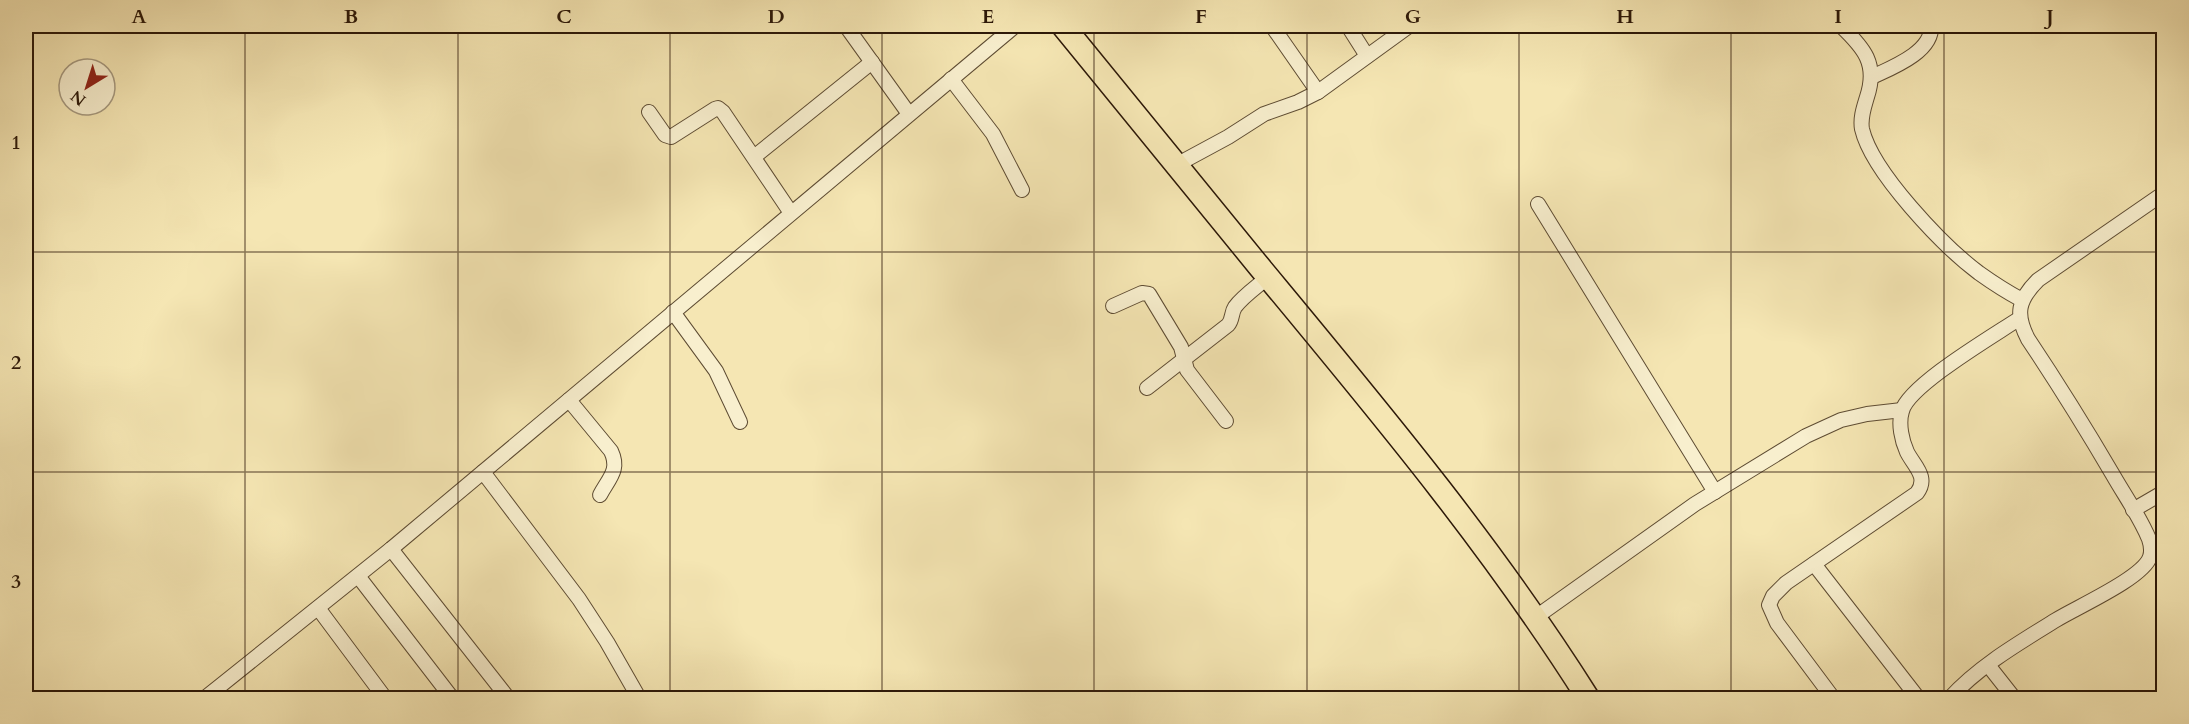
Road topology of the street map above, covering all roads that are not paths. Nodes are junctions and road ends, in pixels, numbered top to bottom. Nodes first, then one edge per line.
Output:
1 (846, 26) edge
2 (1015, 26) edge
3 (1062, 26) edge
4 (1272, 26) edge
5 (1348, 26) edge
6 (1409, 26) edge
7 (1841, 26) edge
8 (1931, 26) edge
9 (1367, 56) junction
10 (872, 62) junction
11 (1872, 76) junction
12 (951, 79) junction
13 (1318, 92) junction
14 (649, 112) dead end
15 (909, 114) junction
16 (754, 157) junction
17 (1178, 164) junction
18 (1022, 190) dead end
19 (2162, 196) edge
20 (1538, 204) dead end
21 (791, 213) junction
22 (1269, 277) junction
23 (2022, 300) junction
24 (1113, 306) dead end
25 (673, 312) junction
26 (2020, 318) junction
27 (1185, 361) junction
28 (1147, 388) dead end
29 (569, 400) junction
30 (1902, 410) junction
31 (1226, 421) dead end
32 (740, 423) dead end
33 (483, 472) junction
34 (1715, 492) junction
35 (2163, 492) edge
36 (600, 495) dead end
37 (2133, 510) junction
38 (391, 549) junction
39 (1814, 564) junction
40 (358, 576) junction
41 (318, 608) junction
42 (1536, 617) junction
43 (1988, 665) junction
44 (205, 699) edge
45 (385, 699) edge
46 (452, 699) edge
47 (508, 699) edge
48 (639, 699) edge
49 (1588, 699) edge
50 (1833, 699) edge
51 (1918, 699) edge
52 (1950, 699) edge
53 (2014, 699) edge

1 - 10 street
2 - 12 street
3 - 17 main road
4 - 13 street
5 - 9 street
6 - 9 street
7 - 11 street
8 - 11 street
9 - 13 street
10 - 15 street
10 - 16 street
11 - 23 street
12 - 15 street
12 - 18 street
13 - 17 street
14 - 16 street
15 - 21 street
16 - 21 street
17 - 22 main road
19 - 23 street
20 - 34 street
21 - 25 street
22 - 27 street
22 - 42 main road
23 - 26 street
24 - 27 street
25 - 29 street
25 - 32 street
26 - 30 street
26 - 37 street
27 - 28 street
27 - 31 street
29 - 33 street
29 - 36 street
30 - 34 street
30 - 39 street
33 - 38 street
33 - 48 street
34 - 42 street
35 - 37 street
37 - 43 street
38 - 40 street
38 - 47 street
39 - 50 street
39 - 51 street
40 - 41 street
40 - 46 street
41 - 44 street
41 - 45 street
42 - 49 main road
43 - 52 street
43 - 53 street

